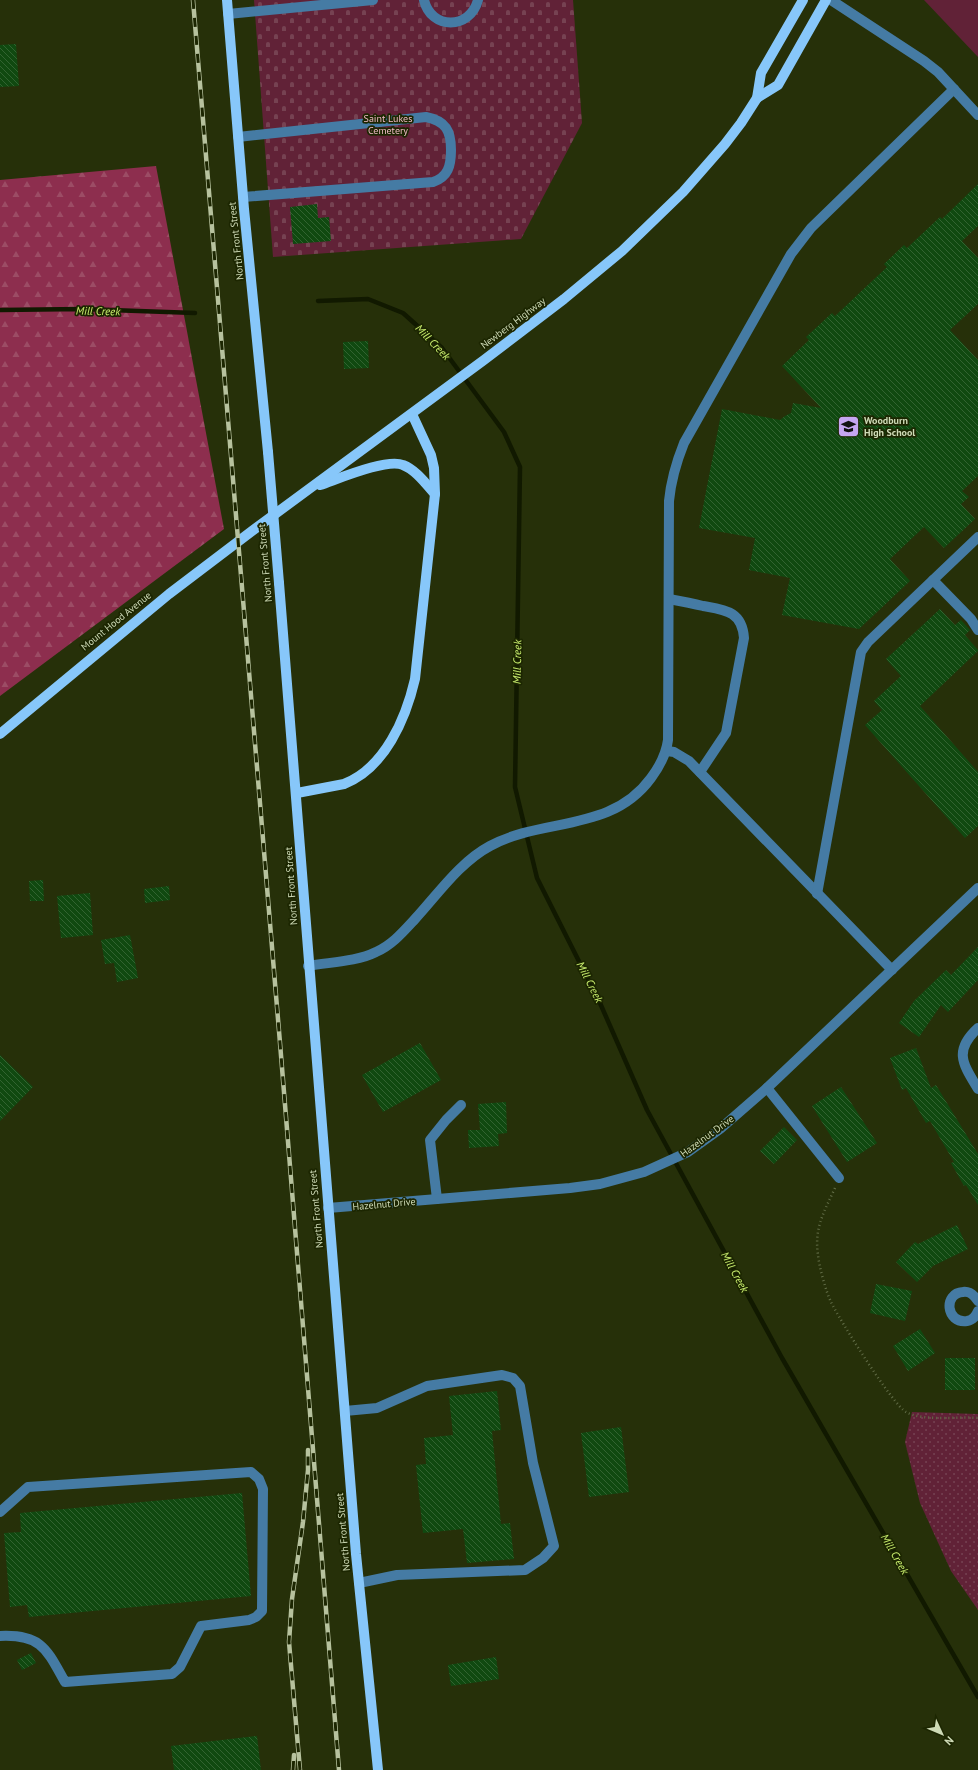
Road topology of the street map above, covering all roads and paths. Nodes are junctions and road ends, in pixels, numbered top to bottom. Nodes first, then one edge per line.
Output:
1 (227, 0) edge
2 (373, 0) edge
3 (424, 0) edge
4 (478, 0) edge
5 (803, 0) edge
6 (826, 0) edge
7 (831, 0) edge
8 (228, 14) junction
9 (954, 89) junction
10 (757, 98) junction
11 (978, 115) edge
12 (238, 137) junction
13 (243, 197) junction
14 (412, 414) junction
15 (310, 488) junction
16 (435, 494) junction
17 (252, 530) joint
18 (978, 537) edge
19 (933, 580) junction
20 (669, 599) junction
21 (978, 630) edge
22 (0, 734) edge
23 (667, 751) junction
24 (700, 772) junction
25 (297, 793) junction
26 (978, 888) edge
27 (816, 894) junction
28 (308, 966) junction
29 (892, 970) junction
30 (978, 1028) edge
31 (767, 1088) junction
32 (978, 1090) edge
33 (462, 1105) dead end
34 (839, 1178) joint
35 (437, 1199) junction
36 (328, 1208) junction
37 (978, 1300) edge
38 (978, 1311) edge
39 (345, 1411) junction
40 (978, 1418) edge
41 (0, 1512) edge
42 (359, 1583) junction
43 (0, 1636) edge
44 (378, 1770) edge

1 - 8 main road, North Front Street
2 - 8 street
3 - 4 street
5 - 10 main road, Newberg Highway
6 - 10 main road, Newberg Highway
7 - 9 street
8 - 12 main road, North Front Street
9 - 11 street
9 - 20 street
10 - 14 main road, Newberg Highway
12 - 13 main road, North Front Street
12 - 13 street
13 - 25 main road, North Front Street, bridge
14 - 15 main road, Newberg Highway
14 - 16 main road
15 - 16 main road
15 - 17 main road, Newberg Highway
16 - 25 main road
17 - 22 main road, Mount Hood Avenue
18 - 19 street
19 - 21 street
19 - 27 street
20 - 23 street
20 - 24 street
23 - 24 street
23 - 28 street
24 - 27 street
25 - 28 main road, North Front Street
26 - 29 street, Hazelnut Drive
27 - 29 street
28 - 36 main road, North Front Street
29 - 31 street, Hazelnut Drive
30 - 32 street
31 - 34 street
31 - 35 street, Hazelnut Drive
33 - 35 street
34 - 40 path
35 - 36 street, Hazelnut Drive
36 - 39 main road, North Front Street
37 - 38 street
39 - 42 main road, North Front Street
39 - 42 street
41 - 43 street
42 - 44 main road, North Front Street

